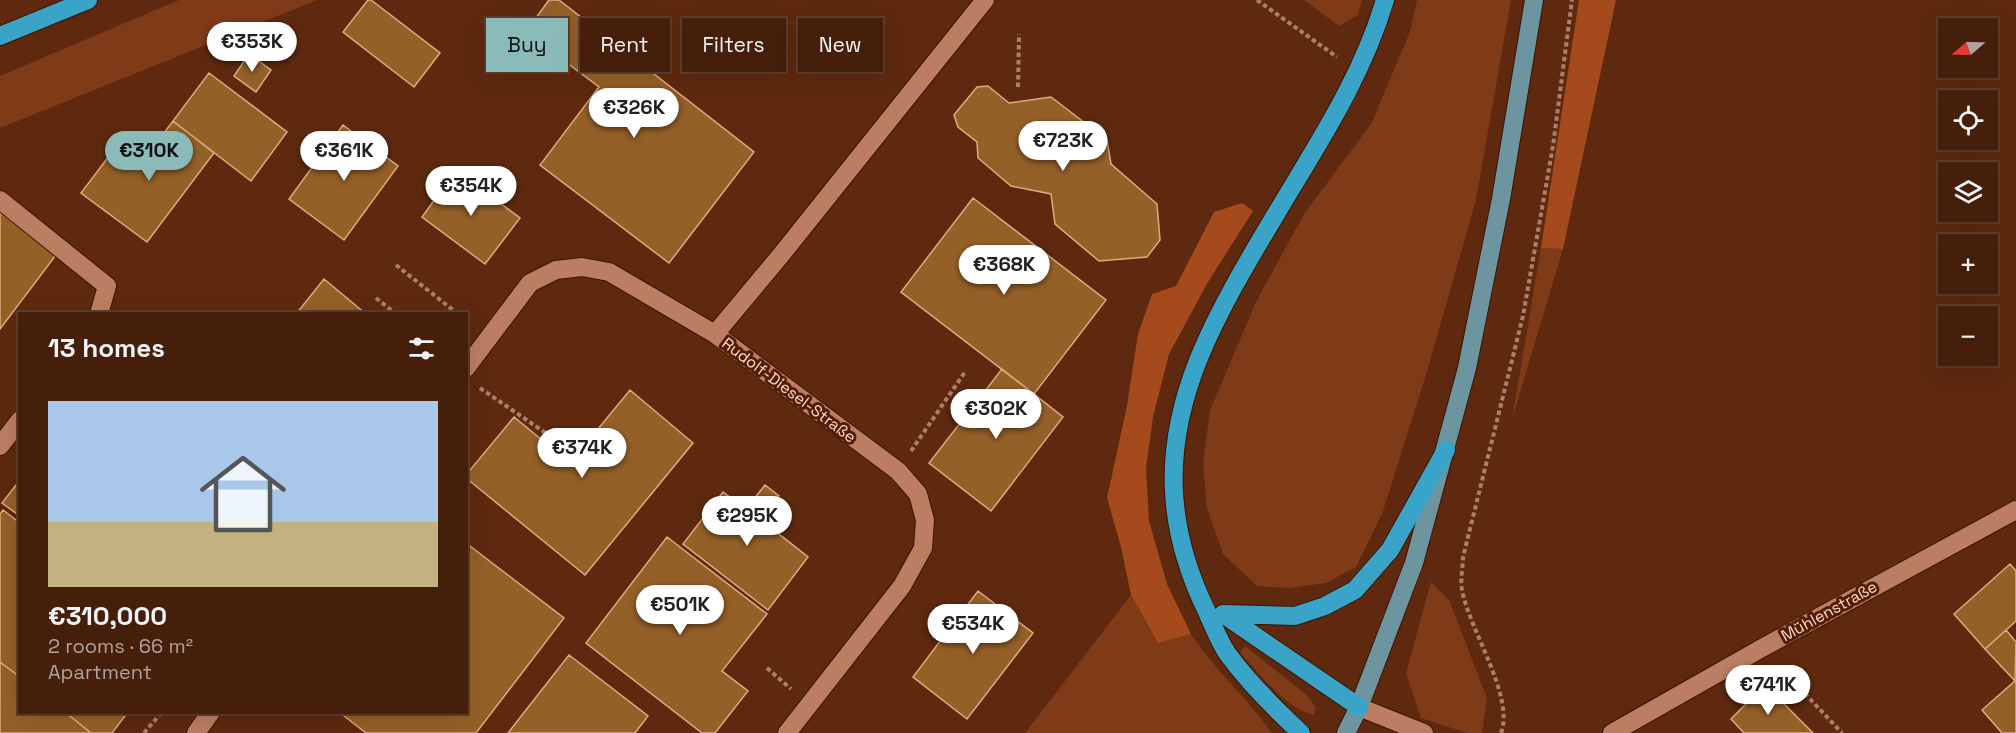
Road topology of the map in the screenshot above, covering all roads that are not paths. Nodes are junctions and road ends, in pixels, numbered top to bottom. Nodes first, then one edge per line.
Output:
1 (88, 0) edge
2 (985, 0) edge
3 (1385, 0) edge
4 (1534, 0) edge
5 (0, 36) edge
6 (0, 200) edge
7 (100, 312) edge
8 (715, 334) junction
9 (468, 365) edge
10 (18, 423) edge
11 (0, 446) edge
12 (1446, 450) junction
13 (2016, 510) edge
14 (1197, 591) junction
15 (1223, 614) junction
16 (1359, 707) junction
17 (210, 714) edge
18 (196, 733) edge
19 (787, 733) edge
20 (1301, 733) edge
21 (1346, 733) edge
22 (1424, 733) edge
23 (1612, 733) edge

1 - 5 highway
2 - 8 street, Rudolf-Diesel-Straße
3 - 14 highway
4 - 12 main road
6 - 7 street
8 - 9 street
8 - 19 street, Rudolf-Diesel-Straße
10 - 11 street
12 - 15 highway
12 - 16 main road
13 - 23 street, Mühlenstraße
14 - 15 highway
14 - 20 highway
15 - 16 highway
16 - 21 main road
16 - 22 street
17 - 18 street

